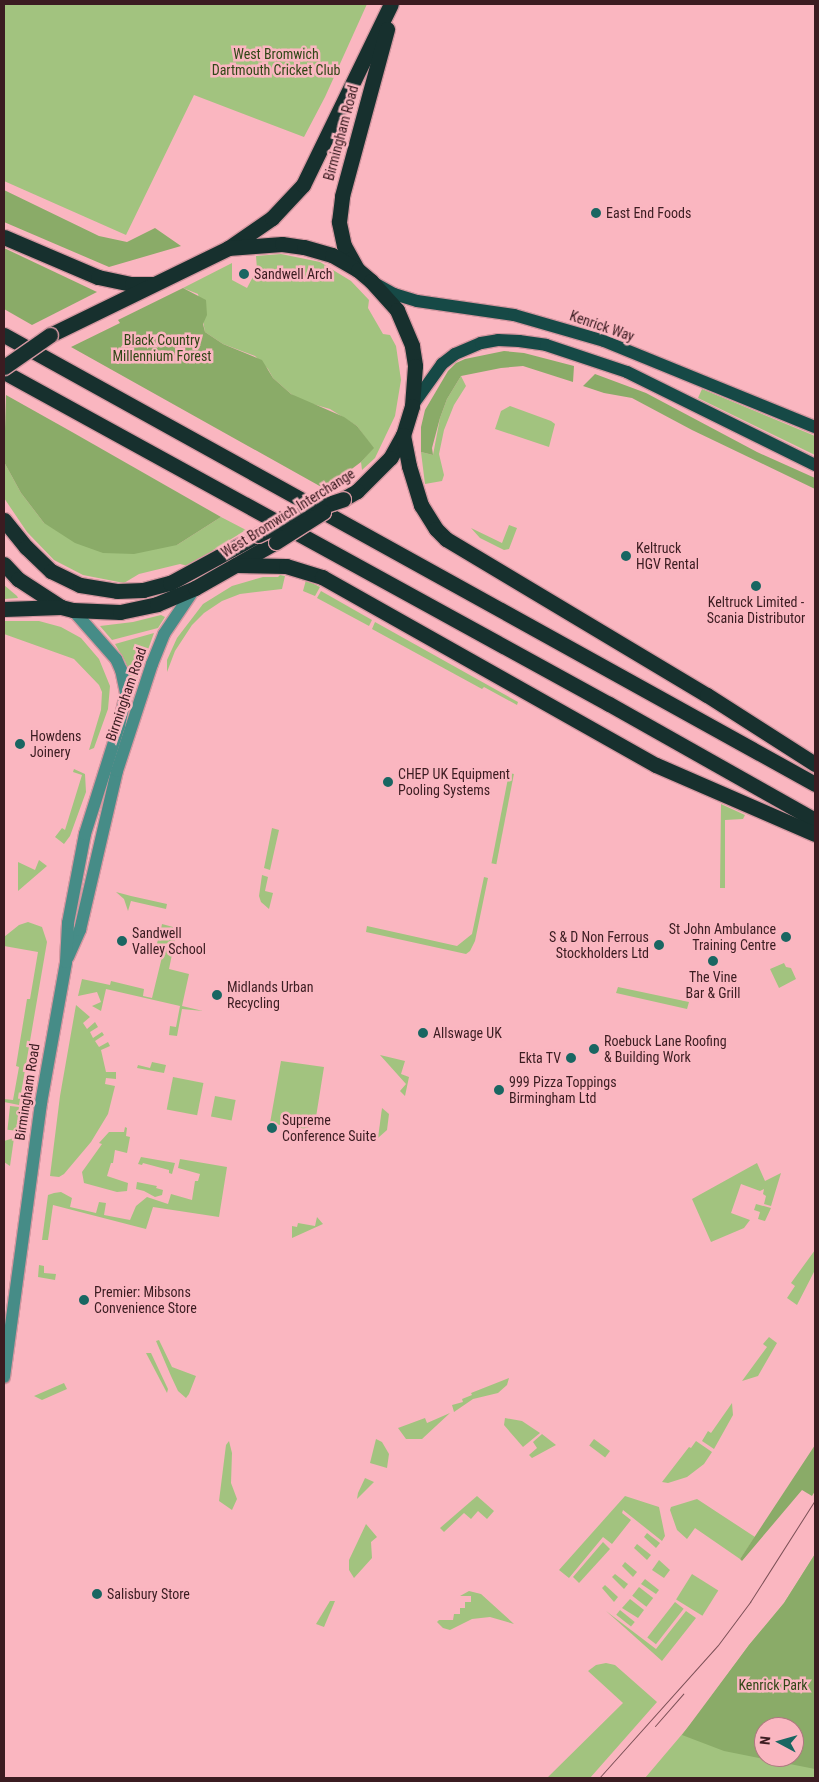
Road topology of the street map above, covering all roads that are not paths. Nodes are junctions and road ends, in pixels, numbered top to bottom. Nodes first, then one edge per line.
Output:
1 (393, 4) edge
2 (4, 237) edge
3 (228, 248) junction
4 (358, 270) junction
5 (372, 281) junction
6 (158, 284) junction
7 (4, 334) edge
8 (4, 367) edge
9 (4, 372) edge
10 (412, 406) junction
11 (815, 427) edge
12 (403, 435) junction
13 (815, 465) edge
14 (344, 499) junction
15 (4, 520) edge
16 (4, 564) edge
17 (236, 565) junction
18 (195, 588) junction
19 (67, 608) junction
20 (4, 609) edge
21 (815, 764) edge
22 (815, 784) edge
23 (815, 820) edge
24 (815, 834) edge
25 (66, 962) junction
26 (4, 1377) edge

1 - 3 highway, Birmingham Road
1 - 4 highway, Birmingham Road
2 - 6 highway
3 - 4 highway, West Bromwich Interchange
3 - 6 highway, West Bromwich Interchange
4 - 5 highway, West Bromwich Interchange
5 - 10 highway, West Bromwich Interchange
5 - 11 main road, Kenrick Way
6 - 8 highway, West Bromwich Interchange, bridge
7 - 22 highway
9 - 23 highway
10 - 12 highway, West Bromwich Interchange
10 - 13 main road
12 - 14 highway, West Bromwich Interchange
12 - 21 highway
14 - 15 highway, bridge
14 - 17 highway, West Bromwich Interchange, bridge
16 - 19 highway
17 - 18 highway, West Bromwich Interchange
17 - 24 highway
18 - 19 highway, West Bromwich Interchange
18 - 25 street, Birmingham Road
19 - 20 highway, West Bromwich Interchange
19 - 25 street, Birmingham Road
25 - 26 street, Birmingham Road

